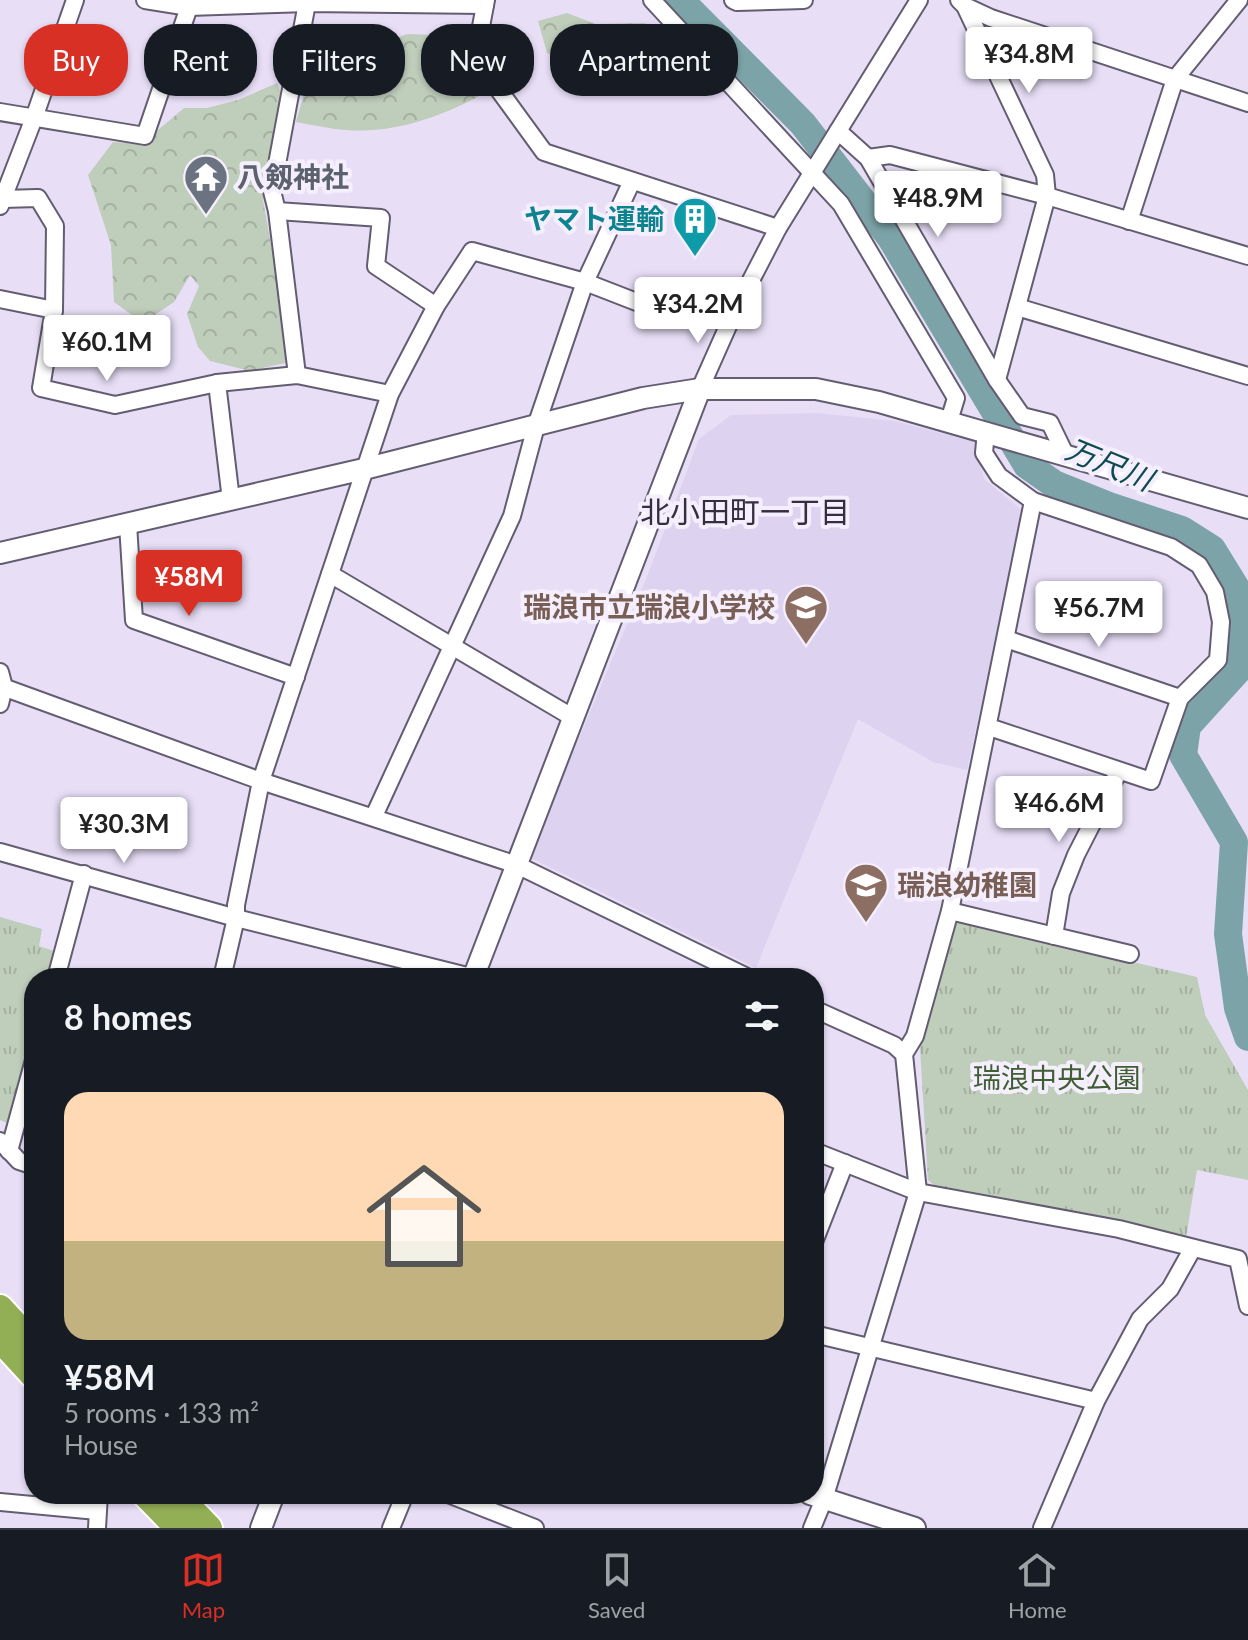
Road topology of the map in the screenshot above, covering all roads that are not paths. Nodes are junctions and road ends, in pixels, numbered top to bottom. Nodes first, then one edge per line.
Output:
1 (75, 0) edge
2 (145, 0) edge
3 (652, 0) edge
4 (733, 0) edge
5 (804, 0) edge
6 (1239, 0) edge
7 (485, 2) edge
8 (913, 2) edge
9 (307, 3) junction
10 (962, 3) edge
11 (189, 7) junction
12 (1175, 79) junction
13 (1248, 103) edge
14 (0, 112) edge
15 (34, 118) junction
16 (838, 131) junction
17 (868, 158) junction
18 (813, 172) junction
19 (632, 181) junction
20 (1047, 196) junction
21 (1, 203) edge
22 (277, 211) junction
23 (1129, 221) junction
24 (778, 228) junction
25 (1248, 256) edge
26 (585, 282) junction
27 (0, 299) edge
28 (436, 306) junction
29 (1017, 307) junction
30 (54, 310) junction
31 (732, 317) junction
32 (297, 375) junction
33 (1248, 376) edge
34 (997, 380) junction
35 (217, 383) junction
36 (700, 389) junction
37 (390, 394) junction
38 (949, 421) junction
39 (536, 426) junction
40 (986, 431) junction
41 (1065, 454) junction
42 (364, 469) junction
43 (231, 500) junction
44 (1033, 501) junction
45 (1248, 508) edge
46 (128, 524) junction
47 (0, 553) edge
48 (330, 574) junction
49 (1006, 639) junction
50 (450, 646) junction
51 (296, 677) junction
52 (1, 682) edge
53 (1180, 698) junction
54 (0, 704) edge
55 (572, 717) junction
56 (989, 727) junction
57 (1119, 771) junction
58 (261, 781) junction
59 (374, 816) junction
60 (0, 852) edge
61 (517, 865) junction
62 (84, 874) junction
63 (950, 911) junction
64 (236, 918) junction
65 (1054, 936) junction
66 (1130, 954) dead end
67 (59, 968) edge
68 (224, 968) edge
69 (434, 968) edge
70 (478, 968) edge
71 (728, 968) edge
72 (824, 1014) edge
73 (904, 1054) junction
74 (24, 1090) edge
75 (5, 1146) edge
76 (824, 1155) edge
77 (24, 1163) edge
78 (845, 1163) junction
79 (918, 1192) junction
80 (824, 1217) edge
81 (1193, 1248) junction
82 (1243, 1260) edge
83 (1248, 1306) edge
84 (0, 1308) edge
85 (24, 1334) edge
86 (824, 1336) edge
87 (0, 1339) edge
88 (872, 1347) junction
89 (24, 1365) edge
90 (1096, 1401) junction
91 (824, 1477) edge
92 (824, 1498) edge
93 (0, 1502) edge
94 (155, 1504) edge
95 (186, 1504) edge
96 (270, 1504) edge
97 (401, 1504) edge
98 (474, 1504) edge
99 (816, 1504) edge
100 (98, 1511) edge
101 (178, 1528) edge
102 (209, 1528) edge
103 (261, 1528) edge
104 (391, 1528) edge
105 (535, 1528) edge
106 (812, 1528) edge
107 (915, 1528) edge
108 (1042, 1528) edge

1 - 15 street
2 - 11 street
3 - 18 street
4 - 5 street
6 - 12 street
7 - 9 street
7 - 19 street
8 - 16 street
9 - 11 street
9 - 22 street
10 - 12 street
10 - 20 street
11 - 15 street
12 - 13 street
12 - 23 street
14 - 15 street
15 - 21 street
16 - 17 street
16 - 18 street
17 - 20 street
17 - 34 street
18 - 24 street
18 - 38 street
19 - 24 street
19 - 26 street
20 - 23 street
20 - 29 street
21 - 30 street
22 - 28 street
22 - 32 street
23 - 25 street
24 - 31 street
26 - 28 street
26 - 31 street
26 - 39 street
27 - 30 street
28 - 37 street
29 - 33 street
29 - 34 street
30 - 35 street
31 - 36 street
32 - 35 street
32 - 37 street
34 - 41 street
35 - 43 street
36 - 38 street
36 - 39 street
36 - 55 street
37 - 42 street
38 - 40 street
39 - 42 street
39 - 50 street
40 - 41 street
40 - 44 street
41 - 45 street
42 - 43 street
42 - 48 street
43 - 46 street
44 - 49 street
44 - 53 street
46 - 47 street
46 - 51 street
48 - 50 street
48 - 51 street
49 - 53 street
49 - 56 street
50 - 55 street
50 - 59 street
51 - 58 street
52 - 54 street
52 - 58 street
53 - 57 street
55 - 61 street
56 - 57 street
56 - 63 street
57 - 65 street
58 - 59 street
58 - 64 street
59 - 61 street
60 - 62 street
61 - 70 street
61 - 71 street
62 - 64 street
62 - 67 street
63 - 65 street
63 - 73 street
64 - 68 street
64 - 69 street
65 - 66 street
72 - 73 street
73 - 79 street
74 - 75 street
75 - 77 street
76 - 78 street
78 - 79 street
78 - 80 street
79 - 81 street
79 - 88 street
81 - 82 street
81 - 90 street
82 - 83 street
84 - 85 highway
86 - 88 street
87 - 89 highway
88 - 90 street
88 - 91 street
90 - 108 street
92 - 107 street
93 - 100 street
94 - 101 highway
95 - 102 highway
96 - 103 street
97 - 104 street
98 - 105 street
99 - 106 street

